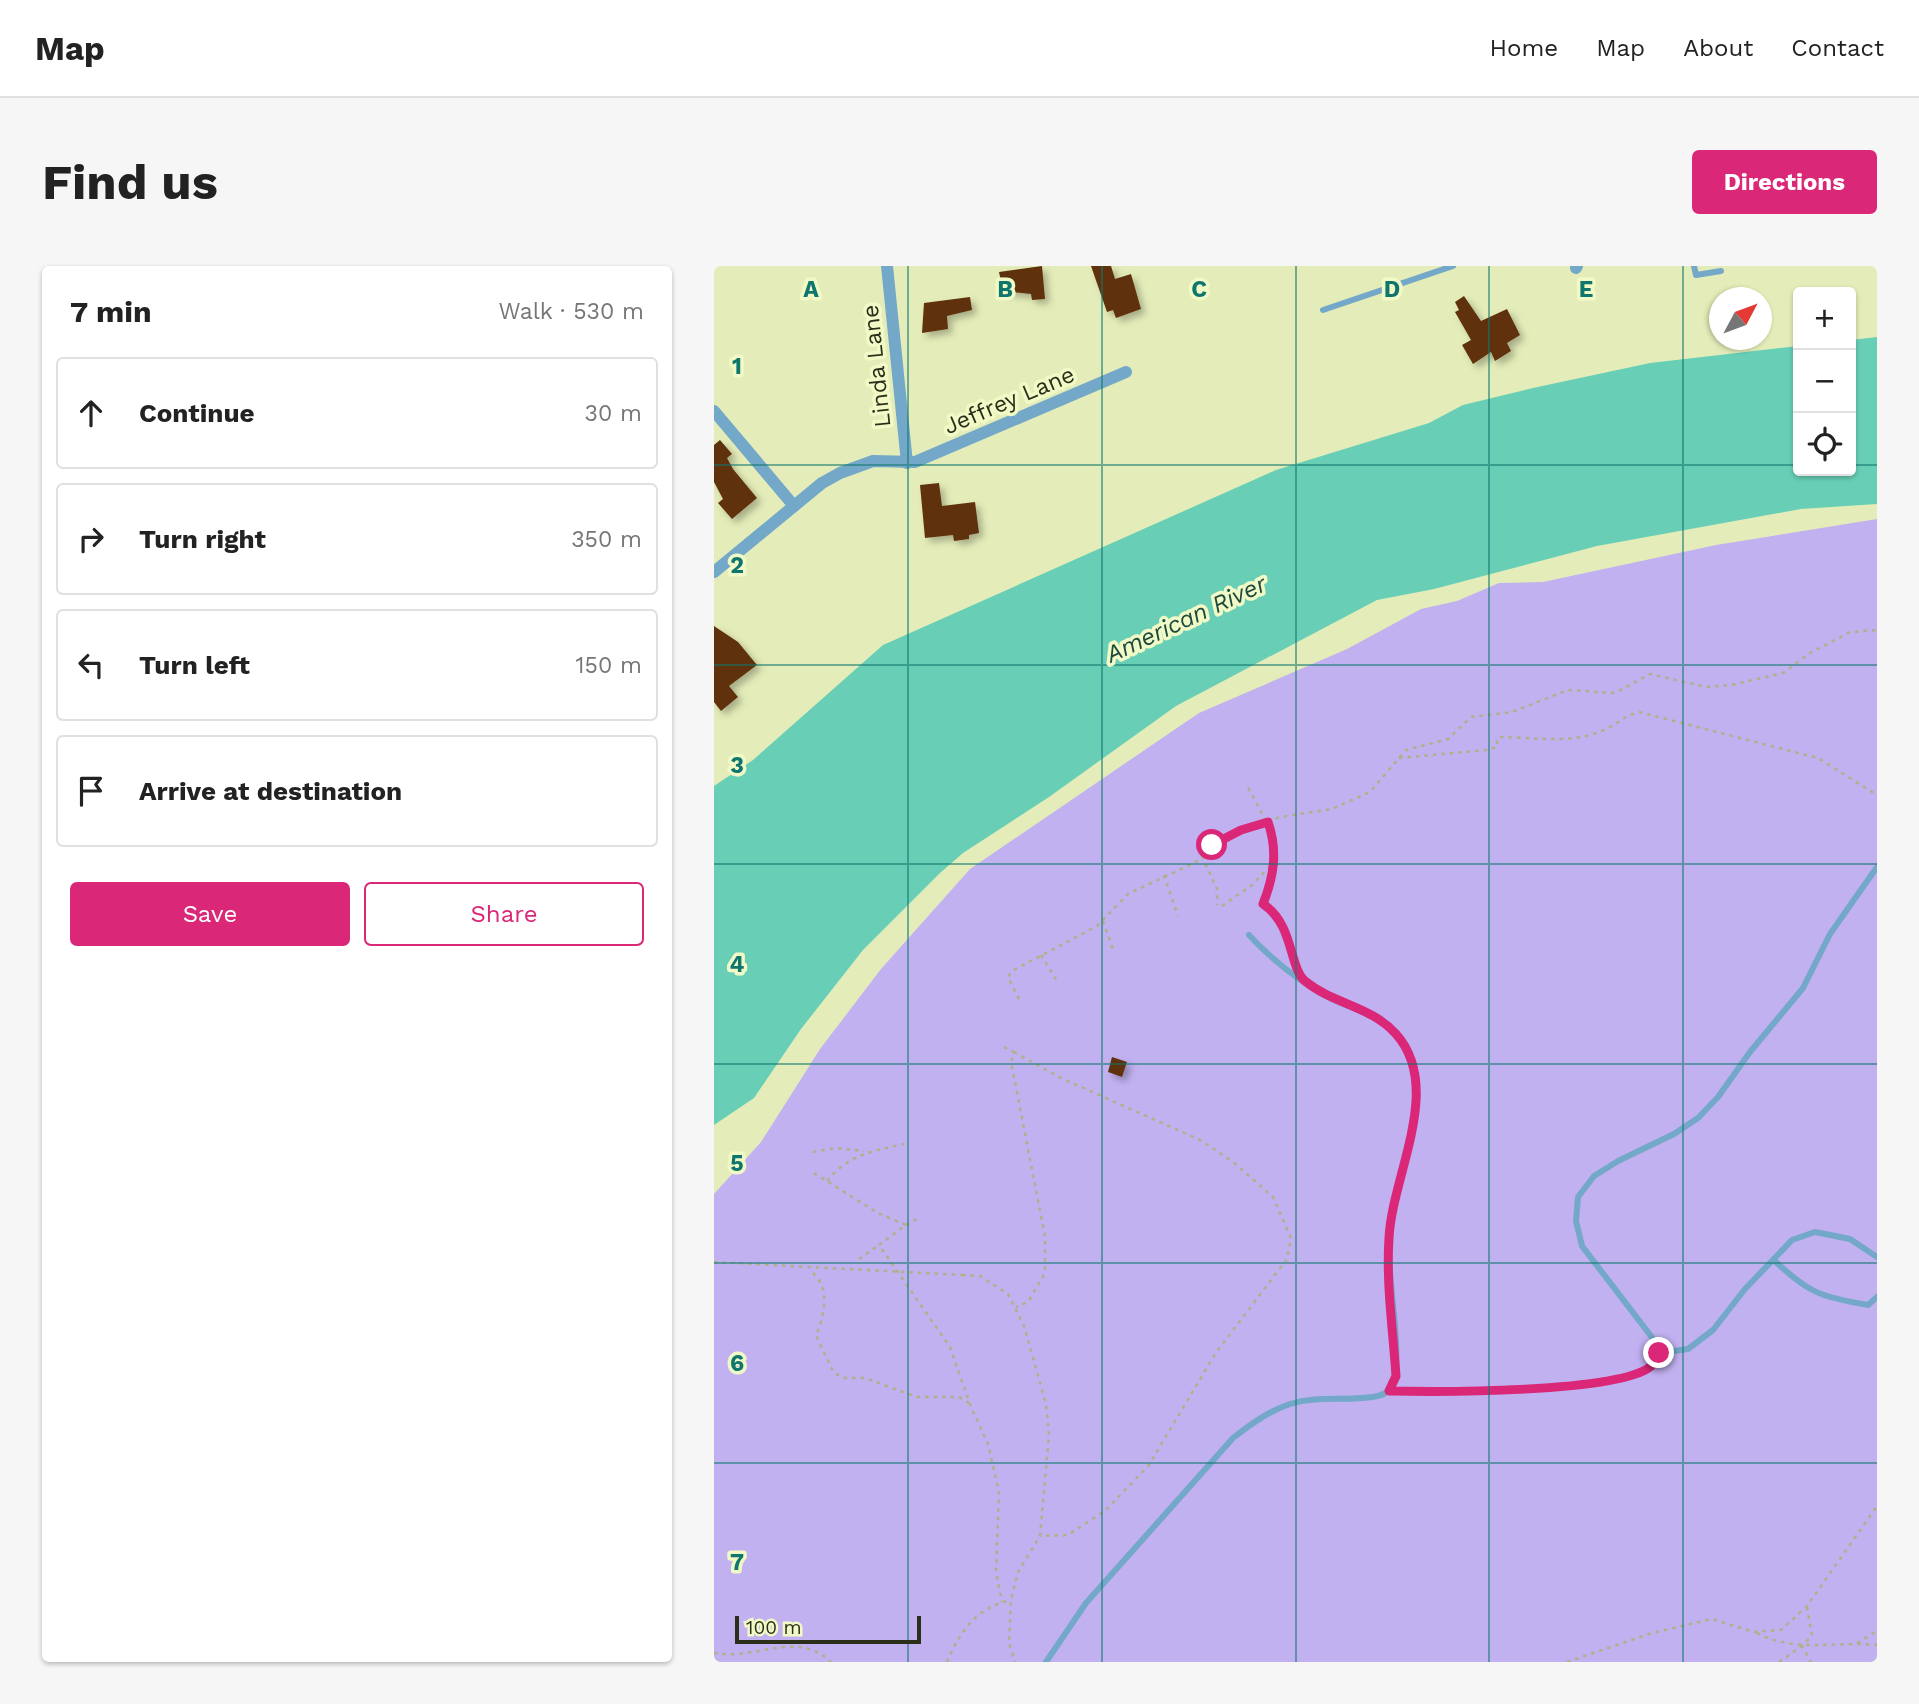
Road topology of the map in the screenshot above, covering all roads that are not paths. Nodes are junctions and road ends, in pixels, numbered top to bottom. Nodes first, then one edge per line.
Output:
1 (887, 266) edge
2 (1453, 266) edge
3 (1694, 266) edge
4 (1721, 271) dead end
5 (1322, 310) dead end
6 (1126, 372) dead end
7 (714, 411) edge
8 (907, 463) junction
9 (793, 506) junction
10 (714, 572) edge
11 (1877, 867) edge
12 (1263, 904) road end
13 (1249, 935) dead end
14 (1303, 980) junction
15 (1877, 1256) edge
16 (1774, 1260) junction
17 (1877, 1297) edge
18 (1659, 1353) junction
19 (1389, 1391) junction
20 (1046, 1662) edge

1 - 8 street, Linda Lane
2 - 5 lane
3 - 4 lane
6 - 8 street, Jeffrey Lane
7 - 9 street
8 - 9 street, Jeffrey Lane
9 - 10 street, Jeffrey Lane
11 - 18 lane
12 - 14 lane
13 - 14 lane
14 - 19 lane
15 - 16 lane
16 - 17 lane
16 - 18 lane
18 - 19 lane
19 - 20 lane

